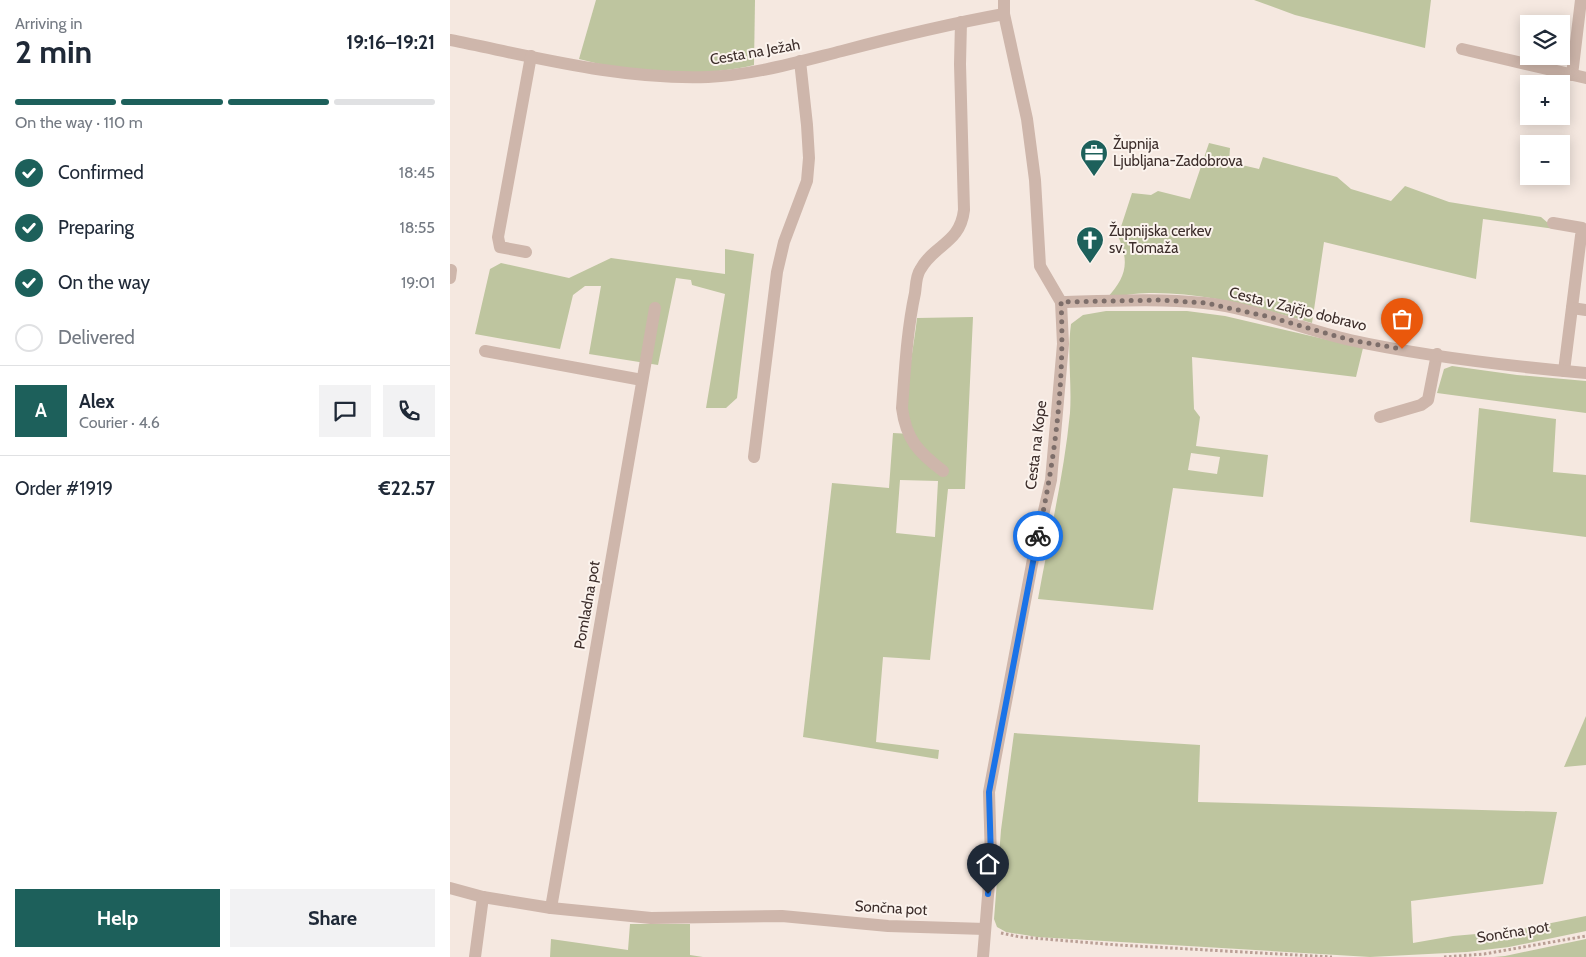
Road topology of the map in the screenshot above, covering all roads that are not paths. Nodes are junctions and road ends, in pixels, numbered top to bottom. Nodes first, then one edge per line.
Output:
1 (1004, 0) edge
2 (1581, 0) edge
3 (1004, 14) junction
4 (961, 22) junction
5 (450, 40) edge
6 (1462, 49) dead end
7 (531, 56) junction
8 (800, 61) junction
9 (1572, 76) junction
10 (1586, 78) edge
11 (1552, 223) dead end
12 (526, 252) dead end
13 (1061, 302) junction
14 (654, 308) dead end
15 (1572, 308) junction
16 (1586, 310) edge
17 (485, 351) dead end
18 (1437, 354) junction
19 (1564, 371) junction
20 (1586, 373) edge
21 (642, 380) junction
22 (1380, 417) dead end
23 (754, 457) dead end
24 (943, 470) dead end
25 (450, 888) edge
26 (482, 897) junction
27 (551, 908) junction
28 (985, 929) junction
29 (475, 957) edge
30 (983, 957) edge

1 - 3 street, Cesta na Kope
2 - 9 street
3 - 4 street, Cesta na Ježah
3 - 13 street, Cesta na Kope
4 - 8 street, Cesta na Ježah
4 - 24 street
5 - 7 street, Cesta na Ježah
6 - 9 street
7 - 8 street, Cesta na Ježah
7 - 12 street
8 - 23 street
9 - 10 street
11 - 15 street
13 - 18 street, Cesta v Zajčjo dobravo
13 - 28 street, Cesta na Kope
14 - 21 street, Pomladna pot
15 - 16 street
15 - 19 street
17 - 21 street
18 - 19 street, Cesta v Zajčjo dobravo
18 - 22 street
19 - 20 street, Cesta v Zajčjo dobravo
21 - 27 street, Pomladna pot
25 - 26 street, Sončna pot
26 - 27 street, Sončna pot
26 - 29 street
27 - 28 street, Sončna pot
28 - 30 street, Cesta na Kope

